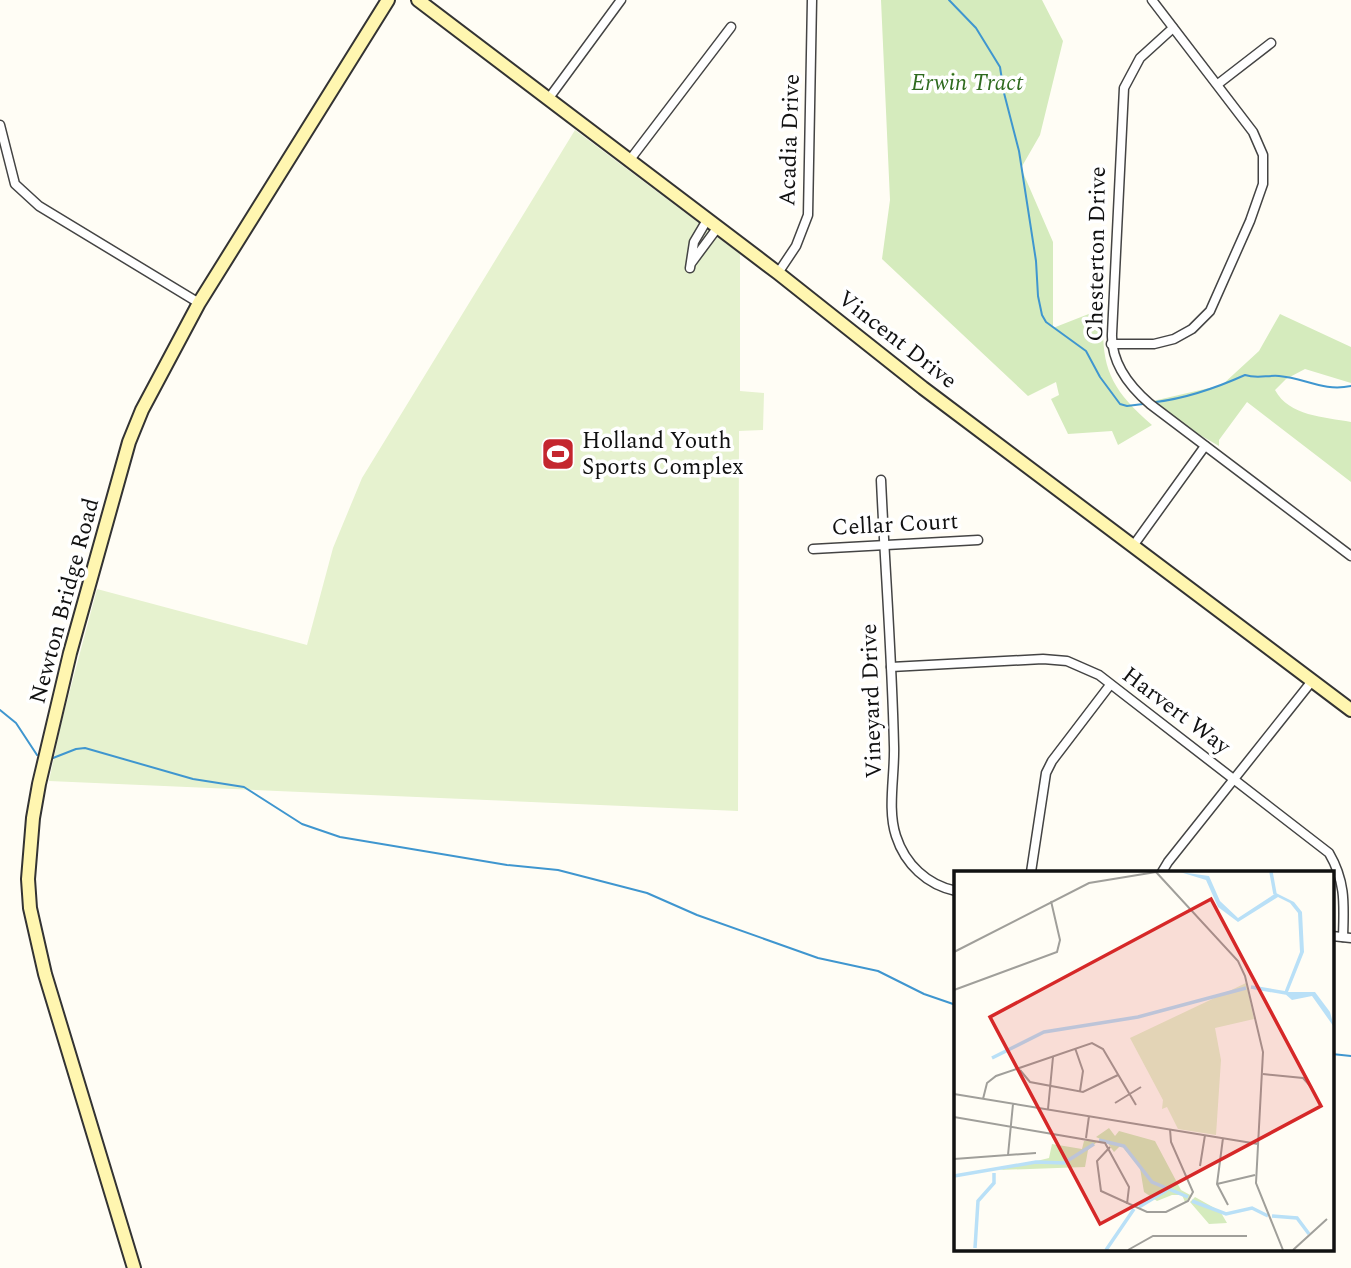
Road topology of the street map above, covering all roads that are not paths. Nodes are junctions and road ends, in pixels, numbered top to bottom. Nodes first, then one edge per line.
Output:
1 (388, 0) edge
2 (418, 0) edge
3 (621, 0) edge
4 (812, 0) edge
5 (1152, 0) edge
6 (731, 27) dead end
7 (1173, 28) junction
8 (1271, 43) dead end
9 (1218, 84) junction
10 (549, 98) junction
11 (0, 125) edge
12 (629, 161) junction
13 (712, 224) junction
14 (778, 273) junction
15 (199, 303) junction
16 (1111, 344) junction
17 (1205, 446) junction
18 (881, 480) dead end
19 (978, 540) dead end
20 (884, 544) junction
21 (1133, 546) junction
22 (813, 549) dead end
23 (1351, 556) edge
24 (891, 667) junction
25 (1312, 681) junction
26 (1110, 685) junction
27 (1351, 710) edge
28 (1233, 779) junction
29 (1031, 871) edge
30 (1163, 871) edge
31 (954, 890) edge
32 (1347, 938) edge
33 (134, 1268) edge

1 - 15 main road, Newton Bridge Road
2 - 10 main road, Vincent Drive
3 - 10 street
4 - 14 street, Acadia Drive
5 - 7 street
6 - 12 street
7 - 9 street
7 - 16 street, Chesterton Drive
8 - 9 street
9 - 16 street
10 - 12 main road, Vincent Drive
11 - 15 street
12 - 13 main road, Vincent Drive
13 - 13 street
13 - 14 main road, Vincent Drive
14 - 21 main road, Vincent Drive
15 - 33 main road, Newton Bridge Road
16 - 17 street, Chesterton Drive
17 - 21 street
17 - 23 street, Chesterton Drive
18 - 20 street, Vineyard Drive
19 - 20 street, Cellar Court
20 - 22 street, Cellar Court
20 - 24 street, Vineyard Drive
21 - 25 main road, Vincent Drive
24 - 26 street, Harvert Way
24 - 31 street, Vineyard Drive
25 - 27 main road, Vincent Drive
25 - 28 street
26 - 28 street, Harvert Way
26 - 29 street
28 - 30 street
28 - 32 street, Harvert Way

